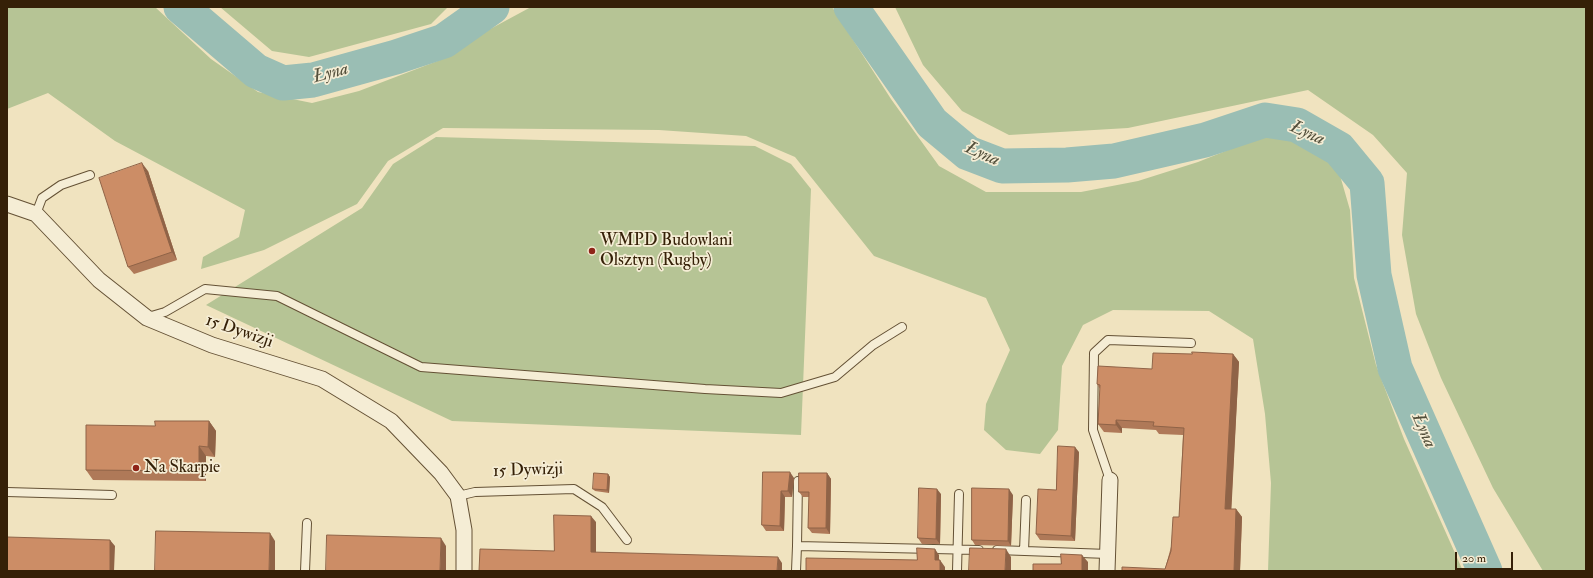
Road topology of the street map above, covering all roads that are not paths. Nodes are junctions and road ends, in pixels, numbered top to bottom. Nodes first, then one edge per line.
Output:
1 (90, 175) dead end
2 (7, 204) edge
3 (36, 214) junction
4 (147, 318) junction
5 (902, 327) dead end
6 (1191, 343) dead end
7 (1110, 480) joint
8 (798, 481) edge
9 (7, 492) edge
10 (960, 494) dead end
11 (112, 495) dead end
12 (458, 496) junction
13 (1026, 500) dead end
14 (307, 523) dead end
15 (627, 540) dead end
16 (797, 546) junction
17 (957, 549) junction
18 (1024, 551) junction
19 (1108, 554) junction
20 (305, 571) edge
21 (464, 571) edge
22 (796, 571) edge
23 (957, 571) edge
24 (1108, 571) edge

1 - 3 lane
2 - 3 street, 15 Dywizji
3 - 4 street, 15 Dywizji
4 - 5 lane
4 - 12 street, 15 Dywizji
6 - 7 lane
7 - 19 street
8 - 16 lane
9 - 11 lane
10 - 17 lane
12 - 15 lane, 15 Dywizji
12 - 21 street, 15 Dywizji
13 - 18 lane
14 - 20 lane
16 - 17 lane
16 - 22 lane
17 - 18 lane
17 - 23 lane
18 - 19 lane
19 - 24 street

